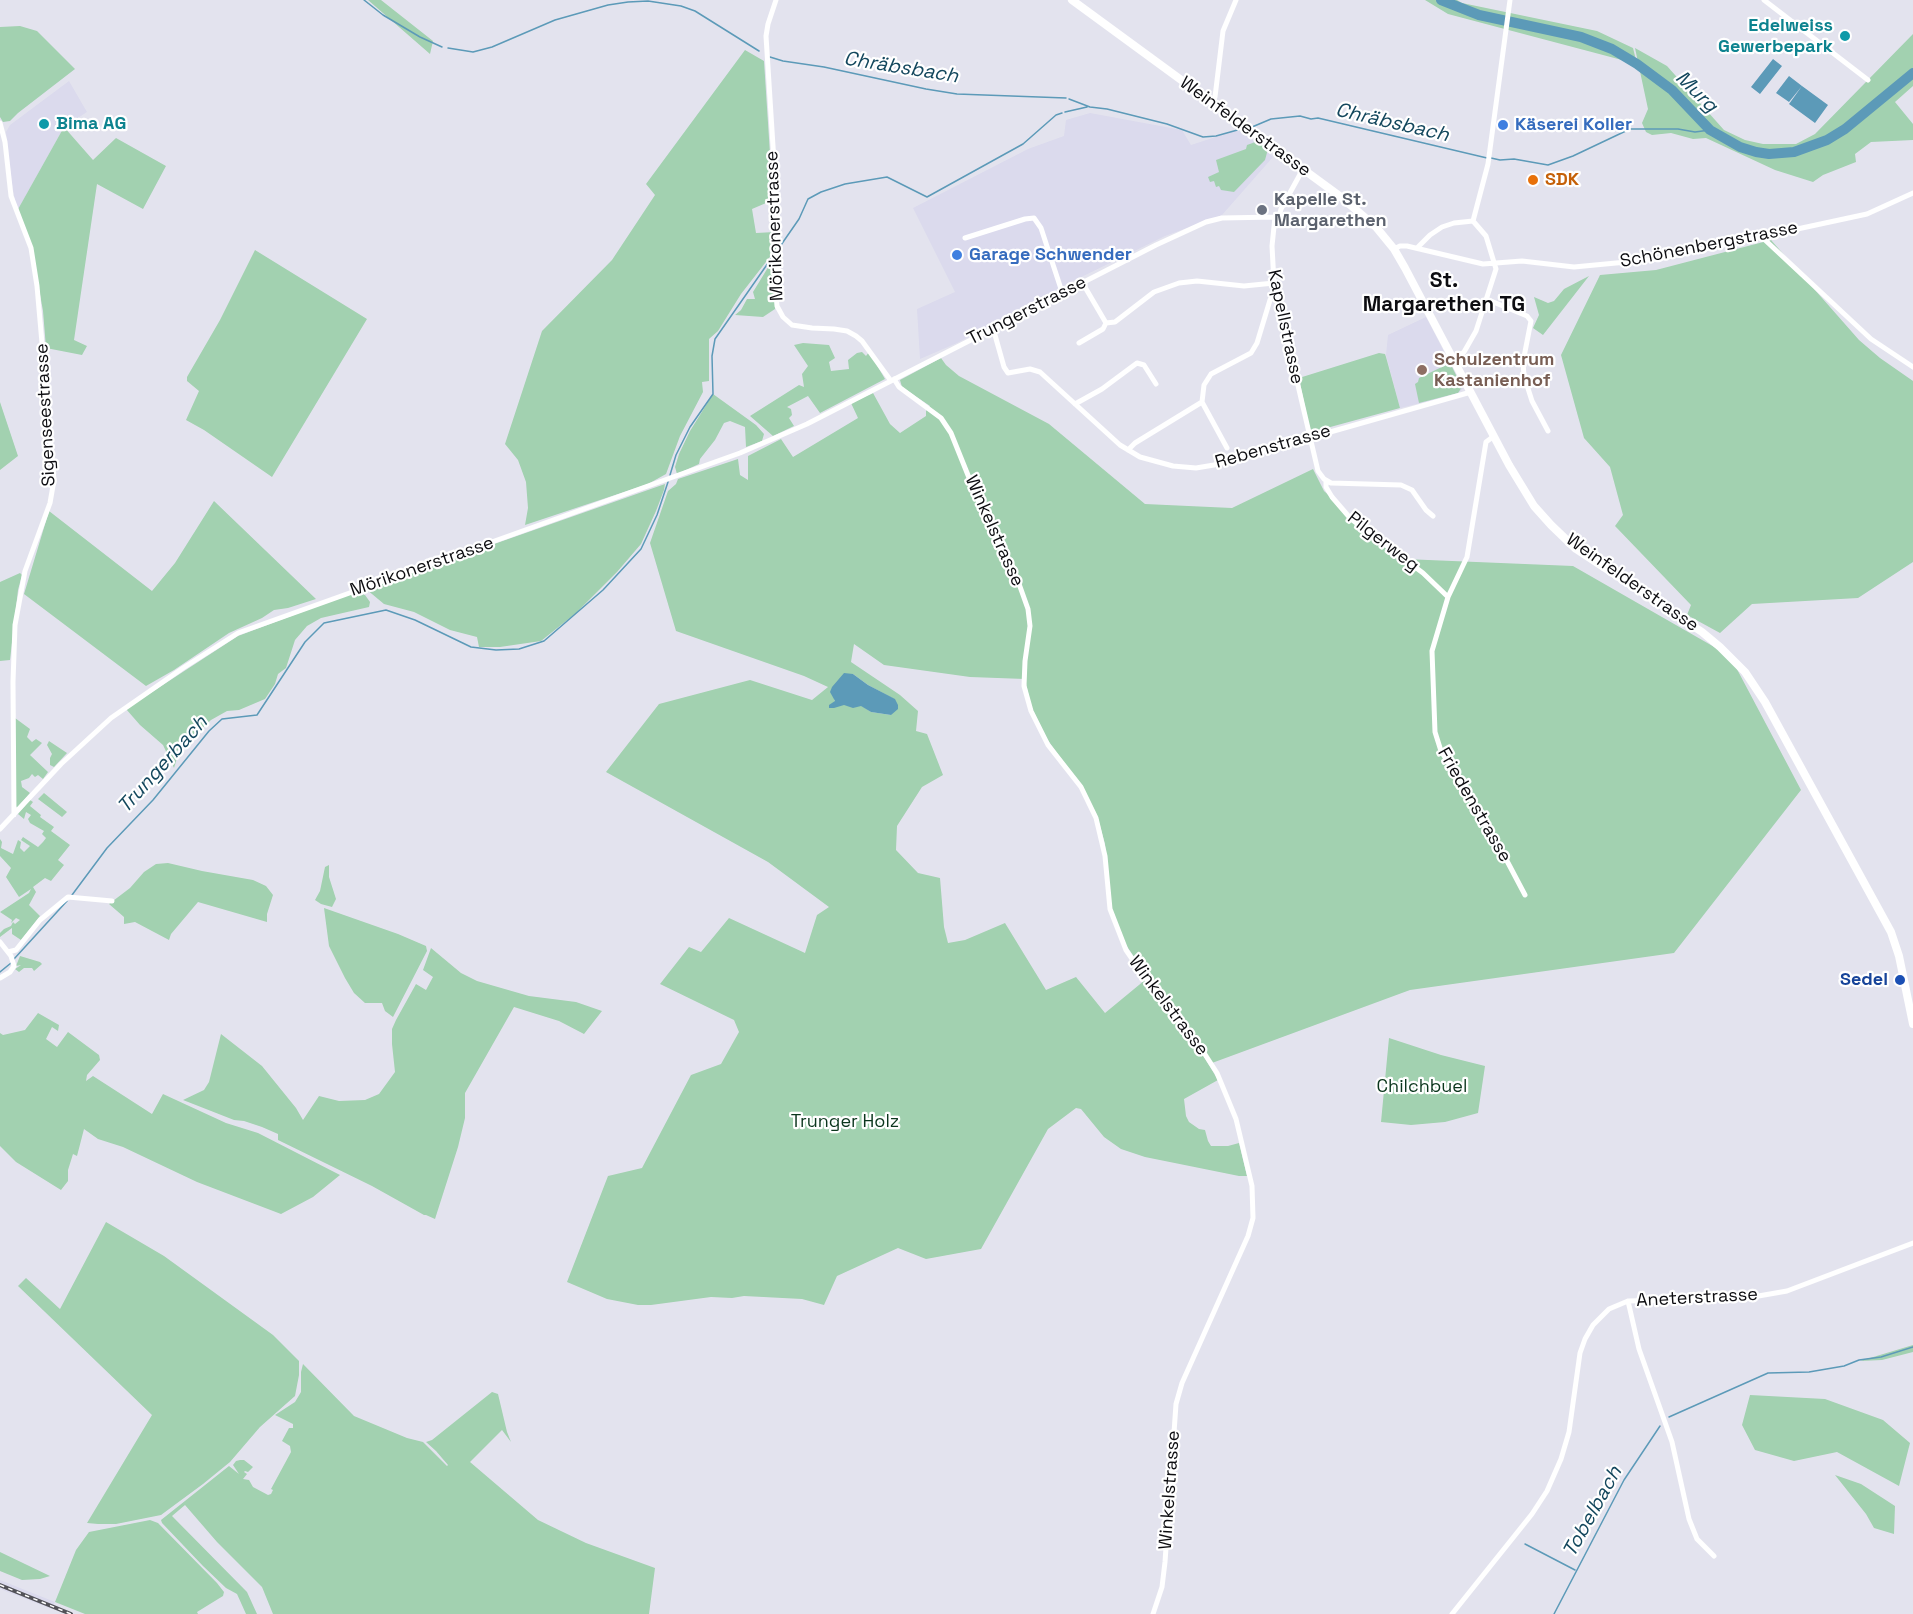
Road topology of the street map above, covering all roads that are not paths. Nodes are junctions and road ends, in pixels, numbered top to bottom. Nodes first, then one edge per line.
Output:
1 (776, 0) edge
2 (1072, 0) edge
3 (1236, 0) edge
4 (1510, 0) edge
5 (1764, 0) edge
6 (1868, 80) dead end
7 (1212, 103) junction
8 (0, 123) edge
9 (1303, 170) junction
10 (1913, 193) edge
11 (1277, 217) junction
12 (1369, 220) junction
13 (1473, 221) junction
14 (1764, 236) junction
15 (965, 238) dead end
16 (1417, 248) junction
17 (1394, 249) junction
18 (1495, 263) junction
19 (1082, 282) junction
20 (1274, 283) junction
21 (1062, 292) junction
22 (1276, 295) junction
23 (1486, 298) junction
24 (1106, 323) junction
25 (993, 328) junction
26 (1079, 343) dead end
27 (1454, 359) junction
28 (1913, 367) edge
29 (892, 380) junction
30 (1156, 384) dead end
31 (1471, 392) junction
32 (1202, 402) junction
33 (1075, 404) junction
34 (941, 418) joint
35 (1548, 432) dead end
36 (1494, 436) junction
37 (1309, 437) junction
38 (1227, 448) dead end
39 (1128, 450) junction
40 (1326, 481) junction
41 (1433, 516) dead end
42 (1448, 597) junction
43 (14, 815) junction
44 (0, 829) edge
45 (1525, 895) dead end
46 (111, 901) dead end
47 (0, 942) edge
48 (10, 954) junction
49 (0, 978) edge
50 (1913, 1024) edge
51 (1913, 1243) edge
52 (1628, 1301) junction
53 (1714, 1556) dead end
54 (1153, 1614) edge
55 (1452, 1614) edge

1 - 29 street, Mörikonerstrasse
2 - 7 main road, Weinfelderstrasse
3 - 7 street
4 - 13 street
5 - 6 street
7 - 9 main road, Weinfelderstrasse
8 - 43 street, Sigenseestrasse
9 - 11 street, Kapellstrasse
9 - 12 main road, Weinfelderstrasse
10 - 14 street, Schönenbergstrasse
11 - 12 street, Trungerstrasse
11 - 19 street, Trungerstrasse
11 - 20 street, Kapellstrasse
12 - 17 main road, Weinfelderstrasse
13 - 16 street
13 - 18 street
14 - 18 street, Schönenbergstrasse
14 - 28 street
15 - 21 street
16 - 17 street, Schönenbergstrasse
16 - 18 street, Schönenbergstrasse
17 - 27 main road, Weinfelderstrasse
18 - 23 street
19 - 21 street, Trungerstrasse
19 - 24 street
20 - 22 street, Kapellstrasse
20 - 24 street
21 - 25 street, Trungerstrasse
22 - 32 street
22 - 37 street, Kapellstrasse
23 - 27 street
23 - 35 street
24 - 26 street
25 - 29 street, Trungerstrasse
25 - 33 street, Rebenstrasse
27 - 31 main road, Weinfelderstrasse
29 - 34 street, Mörikonerstrasse
29 - 43 street, Mörikonerstrasse
30 - 33 street
31 - 36 main road, Weinfelderstrasse
31 - 37 street, Rebenstrasse
32 - 38 street
32 - 39 street
33 - 39 street, Rebenstrasse
34 - 54 street, Winkelstrasse
36 - 42 street, Friedenstrasse
36 - 50 main road, Weinfelderstrasse
37 - 39 street, Rebenstrasse
37 - 40 street, Kapellstrasse
40 - 41 street
40 - 42 street, Pilgerweg
42 - 45 street, Friedenstrasse
43 - 44 street, Mörikonerstrasse
46 - 48 street
47 - 48 street
48 - 49 street
51 - 52 street, Aneterstrasse
52 - 53 street
52 - 55 street, Aneterstrasse

